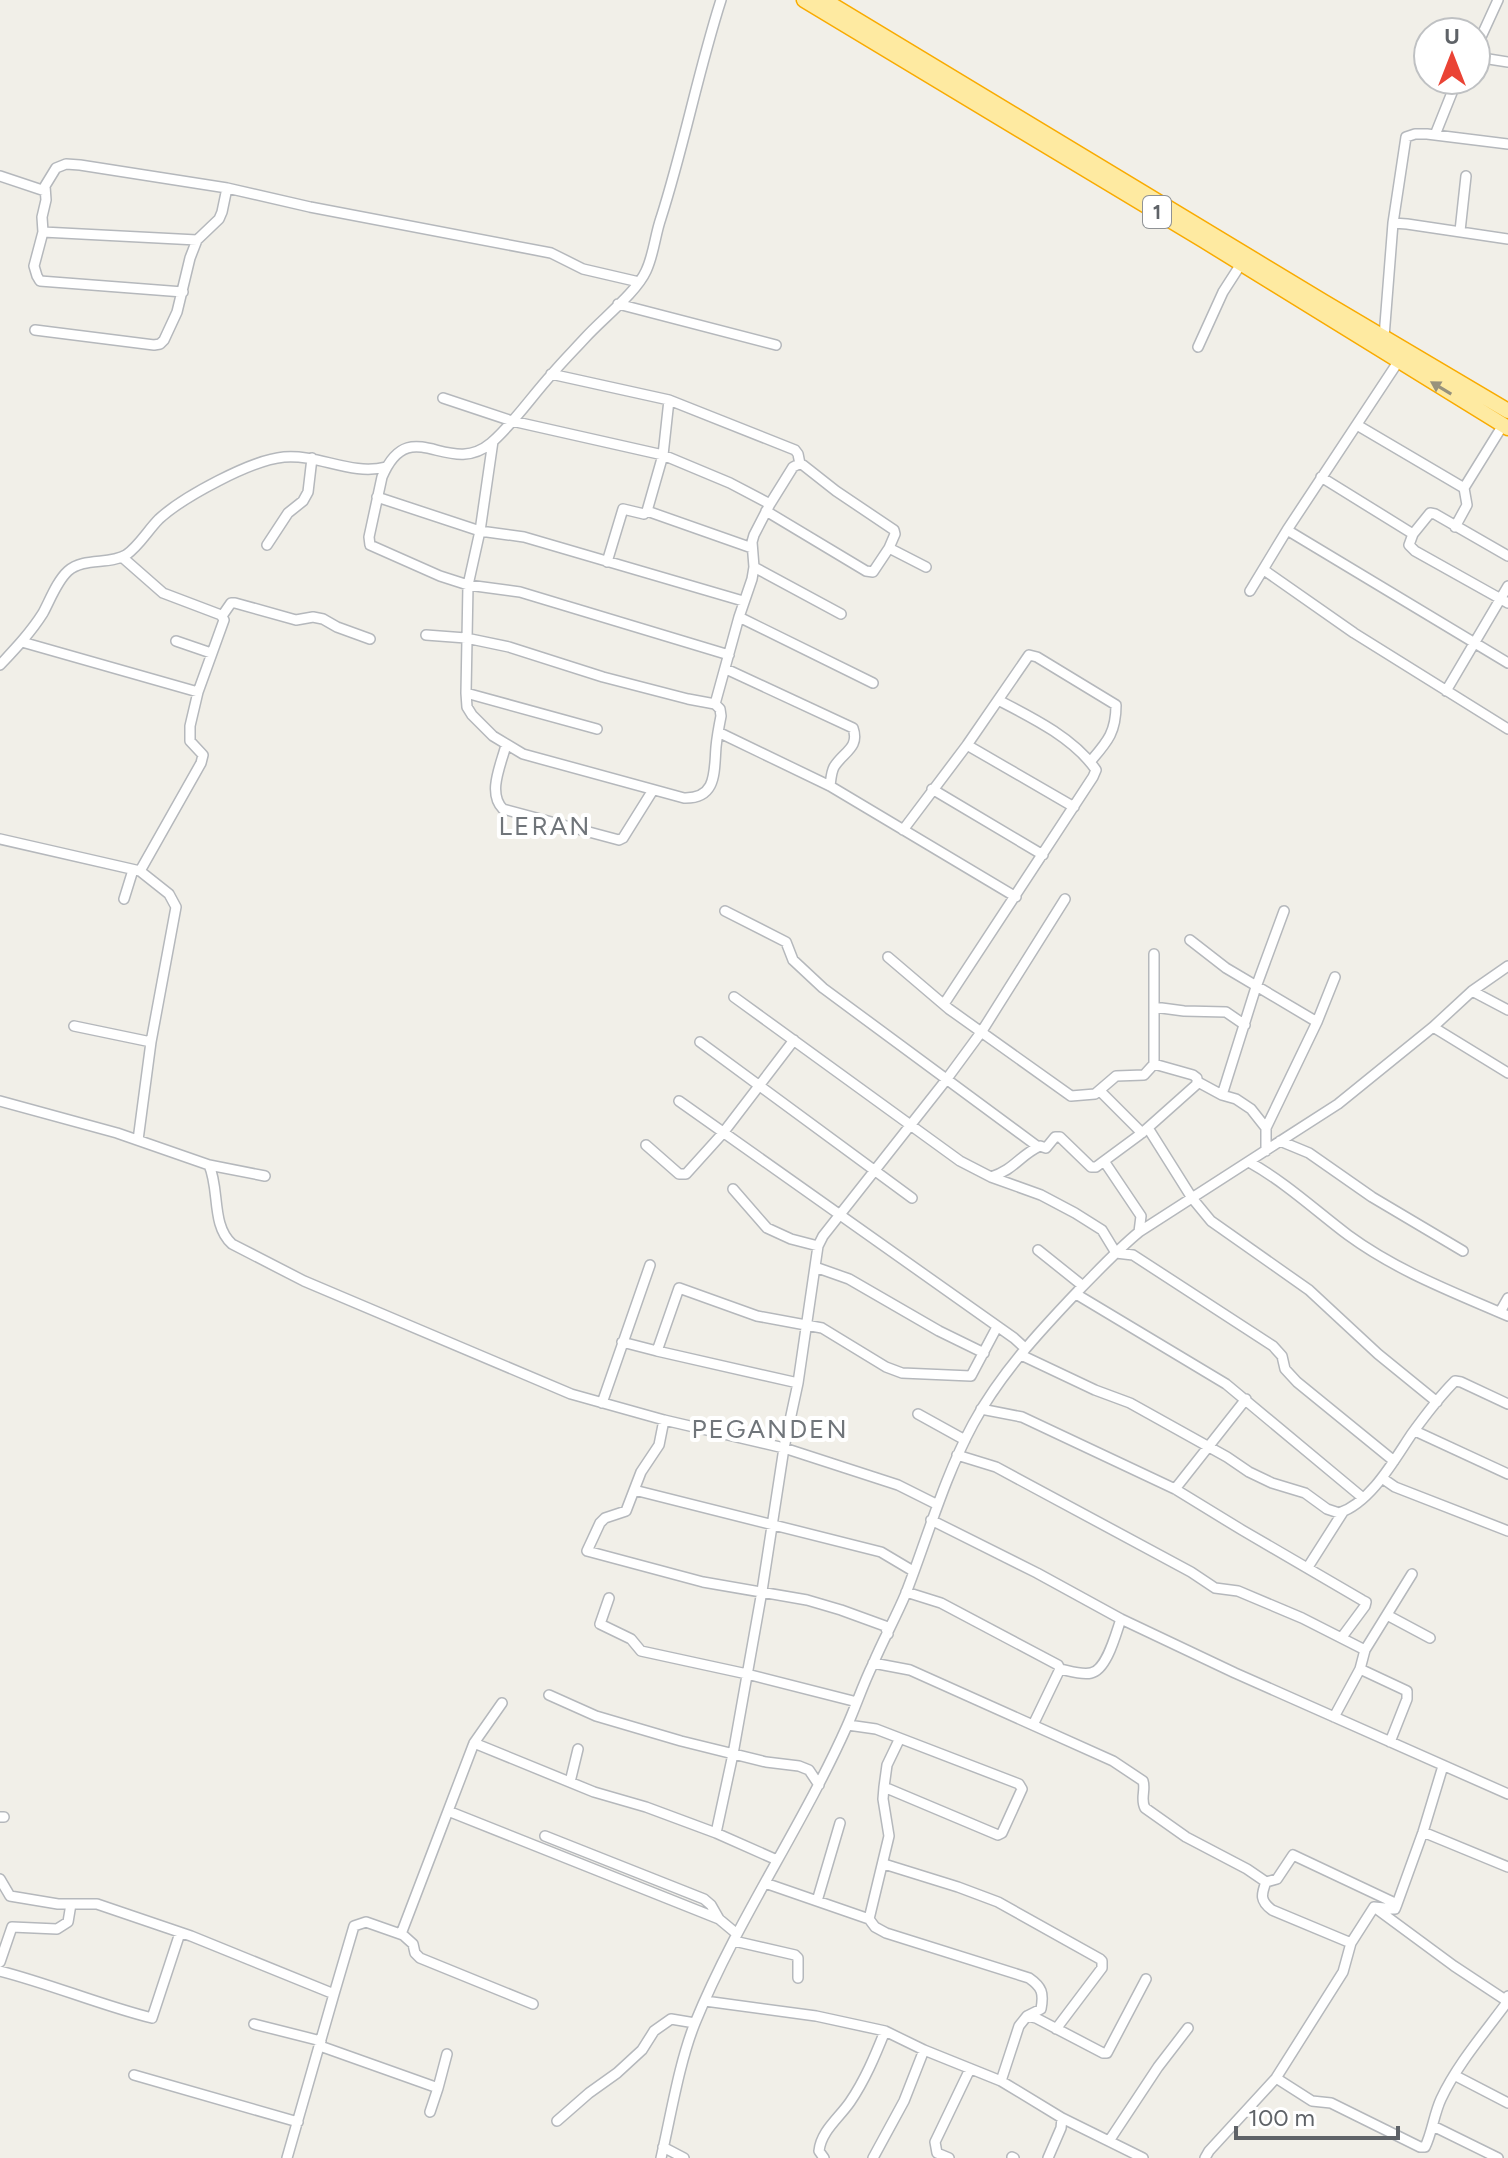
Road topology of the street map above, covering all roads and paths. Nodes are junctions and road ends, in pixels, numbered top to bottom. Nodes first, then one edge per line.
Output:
1 (721, 0) edge
2 (804, 0) edge
3 (824, 0) edge
4 (1496, 5) edge
5 (1508, 12) edge
6 (1449, 96) edge
7 (1431, 135) junction
8 (1508, 144) edge
9 (0, 176) edge
10 (1466, 176) dead end
11 (227, 188) junction
12 (45, 191) junction
13 (1401, 223) junction
14 (1460, 231) junction
15 (43, 232) junction
16 (1508, 239) edge
17 (197, 240) junction
18 (1244, 259) junction
19 (639, 282) junction
20 (183, 292) junction
21 (618, 304) junction
22 (35, 330) dead end
23 (1384, 337) junction
24 (776, 345) dead end
25 (1198, 347) dead end
26 (1398, 362) junction
27 (551, 374) junction
28 (443, 398) dead end
29 (669, 400) junction
30 (512, 421) junction
31 (1506, 421) edge
32 (1357, 425) junction
33 (493, 441) junction
34 (663, 455) junction
35 (312, 458) junction
36 (800, 464) junction
37 (386, 467) junction
38 (1321, 477) junction
39 (1464, 488) junction
40 (377, 497) junction
41 (768, 507) junction
42 (647, 511) junction
43 (1455, 527) junction
44 (1287, 530) junction
45 (480, 531) junction
46 (1413, 534) junction
47 (267, 545) dead end
48 (752, 548) junction
49 (889, 548) junction
50 (1508, 556) edge
51 (122, 557) junction
52 (607, 562) junction
53 (754, 567) junction
54 (926, 567) dead end
55 (1264, 570) junction
56 (468, 585) junction
57 (1508, 586) edge
58 (1250, 591) dead end
59 (743, 601) junction
60 (1504, 601) edge
61 (841, 614) dead end
62 (222, 616) junction
63 (739, 617) junction
64 (426, 635) dead end
65 (466, 638) junction
66 (370, 639) dead end
67 (176, 641) dead end
68 (22, 642) junction
69 (1473, 644) junction
70 (211, 653) junction
71 (729, 655) junction
72 (1508, 663) edge
73 (0, 665) edge
74 (726, 669) junction
75 (873, 683) dead end
76 (1446, 691) junction
77 (198, 692) junction
78 (466, 693) junction
79 (998, 700) junction
80 (715, 704) junction
81 (597, 729) dead end
82 (1508, 729) edge
83 (718, 732) junction
84 (506, 745) junction
85 (967, 745) junction
86 (1090, 762) junction
87 (830, 786) junction
88 (932, 789) junction
89 (653, 790) junction
90 (1074, 807) junction
91 (903, 830) junction
92 (0, 839) edge
93 (1043, 855) junction
94 (137, 871) junction
95 (1016, 897) junction
96 (124, 899) dead end
97 (1065, 899) dead end
98 (725, 911) dead end
99 (1284, 911) dead end
100 (1190, 940) dead end
101 (1154, 954) dead end
102 (888, 957) dead end
103 (1508, 966) edge
104 (1335, 977) dead end
105 (1256, 987) junction
106 (1472, 991) junction
107 (734, 997) dead end
108 (944, 1004) junction
109 (1154, 1007) junction
110 (1508, 1010) edge
111 (1317, 1022) junction
112 (1245, 1025) junction
113 (74, 1026) dead end
114 (1433, 1027) junction
115 (982, 1031) junction
116 (794, 1040) junction
117 (151, 1042) junction
118 (700, 1042) dead end
119 (1154, 1064) junction
120 (1508, 1073) edge
121 (946, 1080) junction
122 (1198, 1082) junction
123 (760, 1086) junction
124 (1100, 1091) junction
125 (1222, 1095) junction
126 (0, 1101) edge
127 (679, 1101) dead end
128 (911, 1125) junction
129 (1266, 1128) junction
130 (1145, 1131) junction
131 (723, 1133) junction
132 (138, 1140) junction
133 (1280, 1141) junction
134 (646, 1145) dead end
135 (1037, 1146) junction
136 (1266, 1151) junction
137 (1104, 1161) junction
138 (1249, 1162) junction
139 (209, 1165) junction
140 (874, 1170) junction
141 (265, 1176) dead end
142 (991, 1177) junction
143 (733, 1189) dead end
144 (912, 1198) dead end
145 (1192, 1198) junction
146 (840, 1216) junction
147 (1139, 1232) junction
148 (818, 1246) junction
149 (1038, 1250) dead end
150 (1463, 1251) dead end
151 (1116, 1253) junction
152 (650, 1265) dead end
153 (815, 1267) junction
154 (1080, 1290) junction
155 (1508, 1298) edge
156 (1504, 1314) edge
157 (805, 1325) junction
158 (997, 1327) junction
159 (622, 1342) junction
160 (657, 1351) junction
161 (1023, 1352) junction
162 (984, 1353) junction
163 (798, 1383) junction
164 (1246, 1399) junction
165 (1437, 1402) junction
166 (602, 1403) junction
167 (1508, 1404) edge
168 (981, 1409) junction
169 (918, 1414) dead end
170 (664, 1420) junction
171 (1415, 1431) junction
172 (965, 1440) junction
173 (1208, 1447) junction
174 (784, 1448) junction
175 (957, 1455) junction
176 (1394, 1461) junction
177 (1508, 1474) edge
178 (1382, 1478) junction
179 (1175, 1489) junction
180 (634, 1490) junction
181 (1363, 1498) junction
182 (936, 1504) junction
183 (1343, 1512) junction
184 (931, 1520) junction
185 (772, 1525) junction
186 (1508, 1531) edge
187 (1308, 1567) junction
188 (913, 1571) junction
189 (1412, 1574) dead end
190 (762, 1591) junction
191 (906, 1592) junction
192 (609, 1598) dead end
193 (1387, 1615) junction
194 (1121, 1619) junction
195 (888, 1634) junction
196 (1342, 1637) junction
197 (1430, 1638) dead end
198 (1365, 1650) junction
199 (873, 1663) junction
200 (1060, 1669) junction
201 (1360, 1669) junction
202 (747, 1674) junction
203 (549, 1695) dead end
204 (857, 1702) junction
205 (502, 1703) dead end
206 (1334, 1717) junction
207 (848, 1725) junction
208 (1033, 1725) junction
209 (899, 1740) junction
210 (1390, 1742) junction
211 (474, 1743) junction
212 (578, 1749) dead end
213 (733, 1754) junction
214 (1443, 1766) junction
215 (570, 1782) junction
216 (819, 1785) junction
217 (884, 1787) junction
218 (1508, 1794) edge
219 (448, 1811) junction
220 (840, 1823) dead end
221 (1423, 1832) junction
222 (716, 1833) junction
223 (545, 1836) dead end
224 (777, 1860) junction
225 (884, 1864) junction
226 (1508, 1867) edge
227 (0, 1879) edge
228 (1266, 1882) junction
229 (765, 1883) junction
230 (660, 1888) junction
231 (817, 1901) junction
232 (71, 1904) junction
233 (1397, 1904) junction
234 (1374, 1907) junction
235 (715, 1912) junction
236 (869, 1919) junction
237 (180, 1933) junction
238 (401, 1934) junction
239 (736, 1938) junction
240 (1351, 1943) junction
241 (0, 1962) edge
242 (0, 1971) edge
243 (798, 1978) dead end
244 (1146, 1979) dead end
245 (334, 1994) junction
246 (1508, 1998) edge
247 (705, 2001) junction
248 (533, 2004) dead end
249 (1027, 2016) junction
250 (695, 2023) junction
251 (254, 2024) dead end
252 (1188, 2028) dead end
253 (1056, 2029) junction
254 (885, 2031) junction
255 (320, 2044) junction
256 (924, 2050) junction
257 (447, 2054) dead end
258 (970, 2069) junction
259 (134, 2075) dead end
260 (1454, 2075) junction
261 (1276, 2078) junction
262 (1001, 2081) junction
263 (438, 2088) junction
264 (1508, 2103) edge
265 (430, 2112) dead end
266 (1062, 2118) junction
267 (557, 2121) dead end
268 (298, 2122) junction
269 (1433, 2126) junction
270 (1114, 2143) junction
271 (663, 2147) junction
272 (287, 2158) edge
273 (661, 2158) edge
274 (684, 2158) edge
275 (824, 2158) edge
276 (873, 2158) edge
277 (949, 2158) edge
278 (1048, 2158) edge
279 (1113, 2158) edge
280 (1143, 2158) edge
281 (1205, 2158) edge
282 (1498, 2158) edge

1 - 19 street
2 - 18 highway, 1
3 - 18 highway, 1
4 - 5 street
6 - 7 street
7 - 8 street
7 - 13 street
9 - 12 street
10 - 14 street
11 - 12 street
11 - 17 street
11 - 19 street
12 - 15 street
13 - 14 street
13 - 23 street
14 - 16 street
15 - 17 street
15 - 20 street
17 - 20 street
18 - 23 highway, 1
18 - 25 street
18 - 26 highway, 1
19 - 21 street
20 - 22 street
21 - 24 street
21 - 27 street
23 - 31 highway, 1
31 -> 26 highway, 1
26 - 32 street
27 - 29 street
27 - 30 street
28 - 30 street
29 - 34 street
29 - 36 street
30 - 33 street
30 - 34 street
31 - 39 street
32 - 38 street
32 - 39 street
33 - 37 street
33 - 45 street
34 - 41 street
34 - 42 street
35 - 37 street
35 - 47 street
35 - 51 street
36 - 41 street
36 - 49 street
37 - 40 street
38 - 44 street
38 - 46 street
39 - 43 street
40 - 45 street
40 - 56 street
41 - 48 street
41 - 49 street
42 - 48 street
42 - 52 street
43 - 46 street
43 - 50 street
44 - 55 street
44 - 69 street
45 - 52 street
45 - 56 street
46 - 60 street
48 - 53 street
49 - 54 street
51 - 62 street
51 - 68 street
52 - 59 street
53 - 59 street
53 - 61 street
55 - 58 street
55 - 76 street
56 - 65 street
56 - 71 street
57 - 60 street
59 - 63 street
60 - 69 street
62 - 66 street
62 - 70 street
63 - 71 street
63 - 75 street
64 - 65 street
65 - 78 street
65 - 80 street
67 - 70 street
68 - 73 street
68 - 77 street
69 - 72 street
69 - 76 street
70 - 77 street
71 - 74 street
74 - 80 street
74 - 87 street
76 - 82 street
77 - 94 street
78 - 81 street
78 - 84 street
79 - 85 street
79 - 86 street
79 - 86 street
80 - 83 street
83 - 87 street
83 - 89 street
84 - 89 street
84 - 89 street
85 - 88 street
85 - 90 street
86 - 90 street
87 - 91 street
88 - 91 street
88 - 93 street
90 - 93 street
91 - 95 street
92 - 94 street
93 - 95 street
94 - 96 street
94 - 117 street
95 - 108 street
97 - 115 street
98 - 121 street
99 - 105 street
100 - 105 street
101 - 109 street
102 - 108 street
103 - 106 street
104 - 111 street
105 - 111 street
105 - 112 street
106 - 110 street
106 - 114 street
107 - 116 street
108 - 115 street
109 - 112 street
109 - 119 street
111 - 129 street
112 - 125 street
113 - 117 street
114 - 120 street
114 - 133 street
115 - 121 street
115 - 124 street
116 - 123 street
116 - 128 street
117 - 132 street
118 - 123 street
119 - 122 street
119 - 124 street
121 - 128 street
121 - 135 street
122 - 125 street
122 - 130 street
123 - 131 street
123 - 140 street
124 - 130 street
125 - 129 street
126 - 132 street
127 - 131 street
128 - 140 street
128 - 142 street
129 - 136 street
130 - 137 street
130 - 145 street
131 - 134 street
131 - 146 street
132 - 139 street
133 - 136 street
133 - 150 street
135 - 137 street
135 - 142 street
136 - 138 street
137 - 147 street
138 - 145 street
138 - 156 street
139 - 141 street
139 - 166 street
140 - 144 street
140 - 146 street
142 - 151 street
143 - 148 street
145 - 147 street
145 - 165 street
146 - 148 street
146 - 158 street
147 - 151 street
148 - 153 street
149 - 154 street
151 - 154 street
151 - 176 street
152 - 159 street
153 - 157 street
153 - 162 street
154 - 161 street
154 - 164 street
155 - 156 street
157 - 160 street
157 - 162 street
157 - 163 street
158 - 161 street
158 - 162 street
159 - 160 street
159 - 166 street
160 - 163 street
161 - 168 street
161 - 173 street
163 - 174 street
164 - 173 street
164 - 181 street
165 - 167 street
165 - 171 street
166 - 170 street
168 - 172 street
168 - 179 street
169 - 172 street
170 - 174 street
170 - 180 street
171 - 176 street
171 - 177 street
172 - 175 street
173 - 179 street
173 - 183 street
174 - 182 street
174 - 185 street
175 - 182 street
175 - 196 street
176 - 178 street
178 - 181 street
178 - 186 street
179 - 187 street
180 - 185 street
180 - 190 street
181 - 183 street
182 - 184 street
183 - 187 street
184 - 188 street
184 - 194 street
185 - 188 street
185 - 190 street
187 - 196 street
188 - 191 street
189 - 193 street
190 - 195 street
190 - 202 street
191 - 195 street
191 - 200 street
192 - 202 street
193 - 197 street
193 - 198 street
194 - 200 street
194 - 206 street
195 - 199 street
196 - 198 street
198 - 201 street
199 - 204 street
199 - 208 street
200 - 208 street
201 - 206 street
201 - 210 street
202 - 204 street
202 - 213 street
203 - 213 street
204 - 207 street
205 - 211 street
206 - 210 street
207 - 209 street
207 - 216 street
208 - 228 street
209 - 217 street
209 - 217 street
210 - 214 street
211 - 215 street
211 - 219 street
212 - 215 street
213 - 216 street
213 - 222 street
214 - 218 street
214 - 221 street
215 - 222 street
216 - 224 street
217 - 225 street
219 - 230 street
219 - 238 street
220 - 231 street
221 - 226 street
221 - 233 street
222 - 224 street
223 - 230 street
224 - 229 street
225 - 236 street
225 - 253 street
227 - 232 street
228 - 233 street
228 - 240 street
229 - 231 street
229 - 239 street
230 - 235 street
230 - 235 street
231 - 236 street
232 - 237 street
232 - 241 street
233 - 234 street
234 - 240 street
234 - 246 street
235 - 239 street
236 - 249 street
237 - 242 street
237 - 245 street
238 - 245 street
238 - 248 street
239 - 243 street
239 - 247 street
240 - 261 street
244 - 253 street
245 - 255 street
246 - 260 street
247 - 250 street
247 - 254 street
249 - 253 street
249 - 262 street
250 - 267 street
250 - 271 street
251 - 255 street
252 - 270 street
254 - 256 street
254 - 275 street
255 - 263 street
255 - 268 street
256 - 258 street
256 - 276 street
257 - 263 street
258 - 262 street
258 - 277 street
259 - 268 street
260 - 264 street
260 - 269 street
261 - 269 street
261 - 281 street
262 - 266 street
263 - 265 street
266 - 270 street
266 - 278 street
268 - 272 street
269 - 282 street
270 - 279 street
270 - 280 street
271 - 273 street
271 - 274 street

